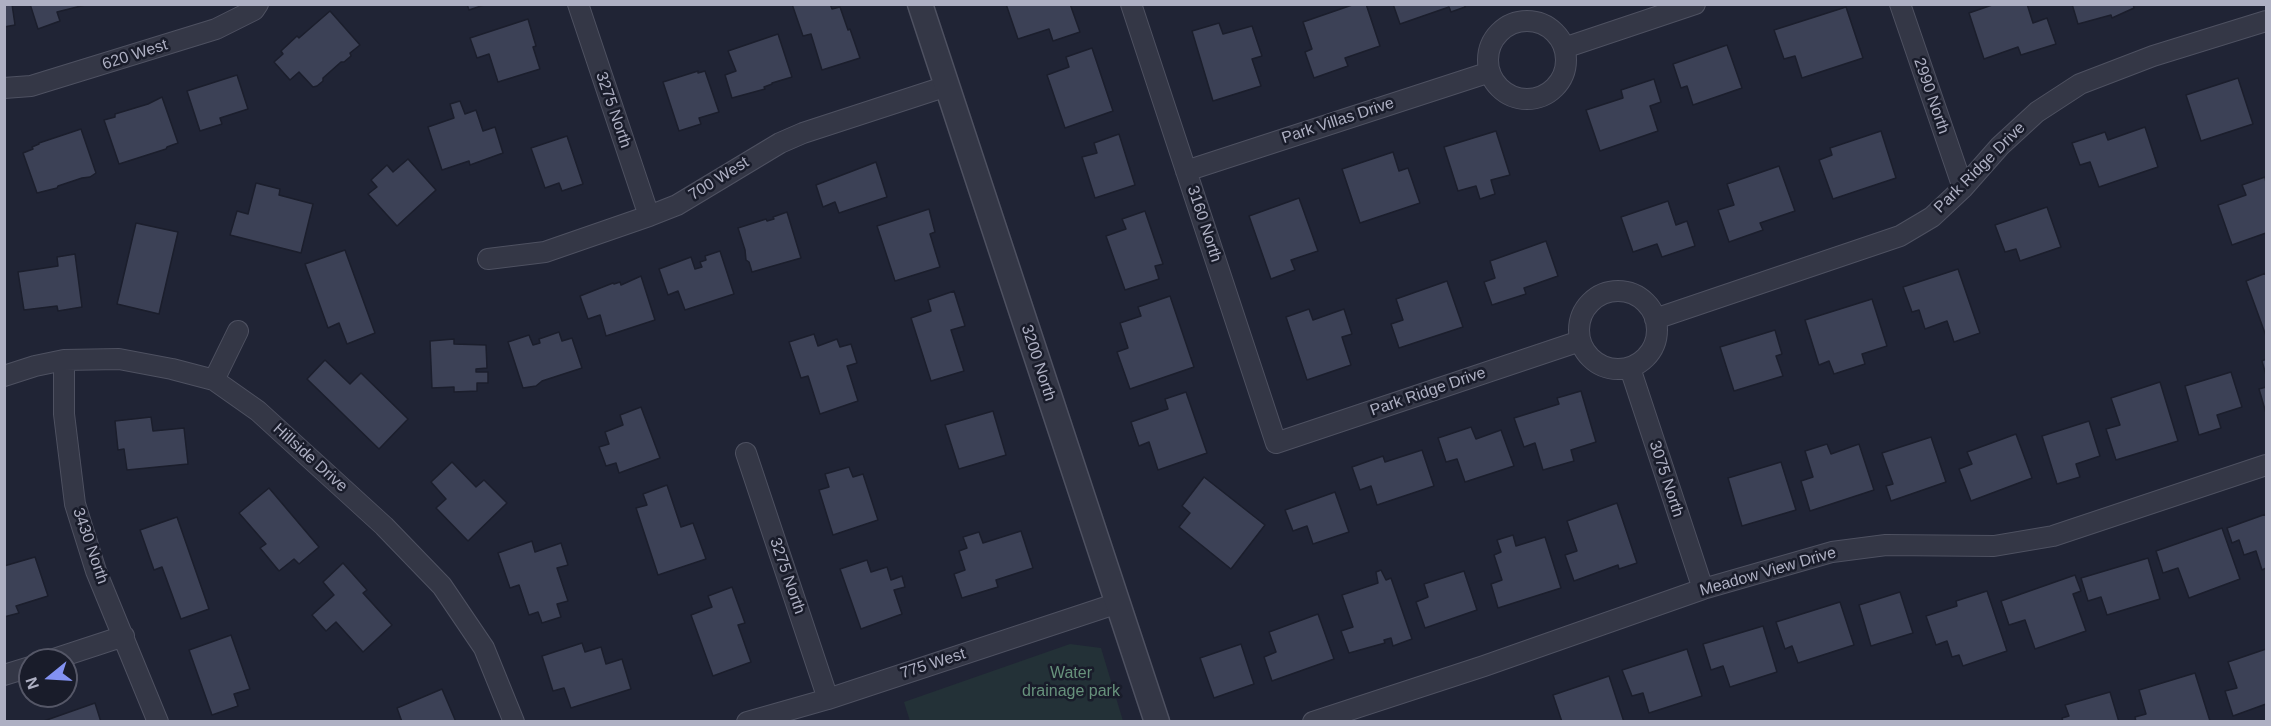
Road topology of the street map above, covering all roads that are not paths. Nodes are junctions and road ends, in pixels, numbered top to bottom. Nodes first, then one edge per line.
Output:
1 (258, 4) edge
2 (578, 4) edge
3 (920, 4) edge
4 (1131, 4) edge
5 (1695, 4) edge
6 (1900, 4) edge
7 (2266, 21) edge
8 (1564, 48) junction
9 (1490, 72) junction
10 (947, 86) junction
11 (4, 88) edge
12 (1186, 171) junction
13 (1963, 188) junction
14 (649, 216) junction
15 (488, 259) dead end
16 (1655, 319) junction
17 (238, 331) dead end
18 (1580, 342) junction
19 (64, 360) junction
20 (1630, 368) junction
21 (4, 376) edge
22 (214, 380) junction
23 (1276, 443) joint
24 (746, 453) dead end
25 (2266, 465) edge
26 (1703, 590) junction
27 (1118, 603) junction
28 (124, 636) junction
29 (78, 651) edge
30 (828, 699) junction
31 (158, 722) edge
32 (514, 722) edge
33 (747, 722) edge
34 (1157, 722) edge
35 (1313, 722) edge

1 - 11 street, 620 West
2 - 14 street, 3275 North
3 - 10 street, 3200 North
4 - 12 street, 3160 North
5 - 8 street
6 - 13 street, 2990 North
7 - 13 street, Park Ridge Drive
8 - 9 street
8 - 9 street
9 - 12 street, Park Villas Drive
10 - 14 street, 700 West
10 - 27 street, 3200 North
12 - 23 street, 3160 North
13 - 16 street, Park Ridge Drive
14 - 15 street, 700 West
16 - 18 street
16 - 20 street
17 - 22 street
18 - 20 street
18 - 23 street, Park Ridge Drive
19 - 21 street, Hillside Drive
19 - 22 street, Hillside Drive
19 - 28 street, 3430 North
20 - 26 street, 3075 North
22 - 32 street, Hillside Drive
24 - 30 street, 3275 North
25 - 26 street, Meadow View Drive
26 - 35 street, Meadow View Drive
27 - 30 street, 775 West
27 - 34 street, 3200 North
28 - 29 street
28 - 31 street, 3430 North
30 - 33 street, 775 West

